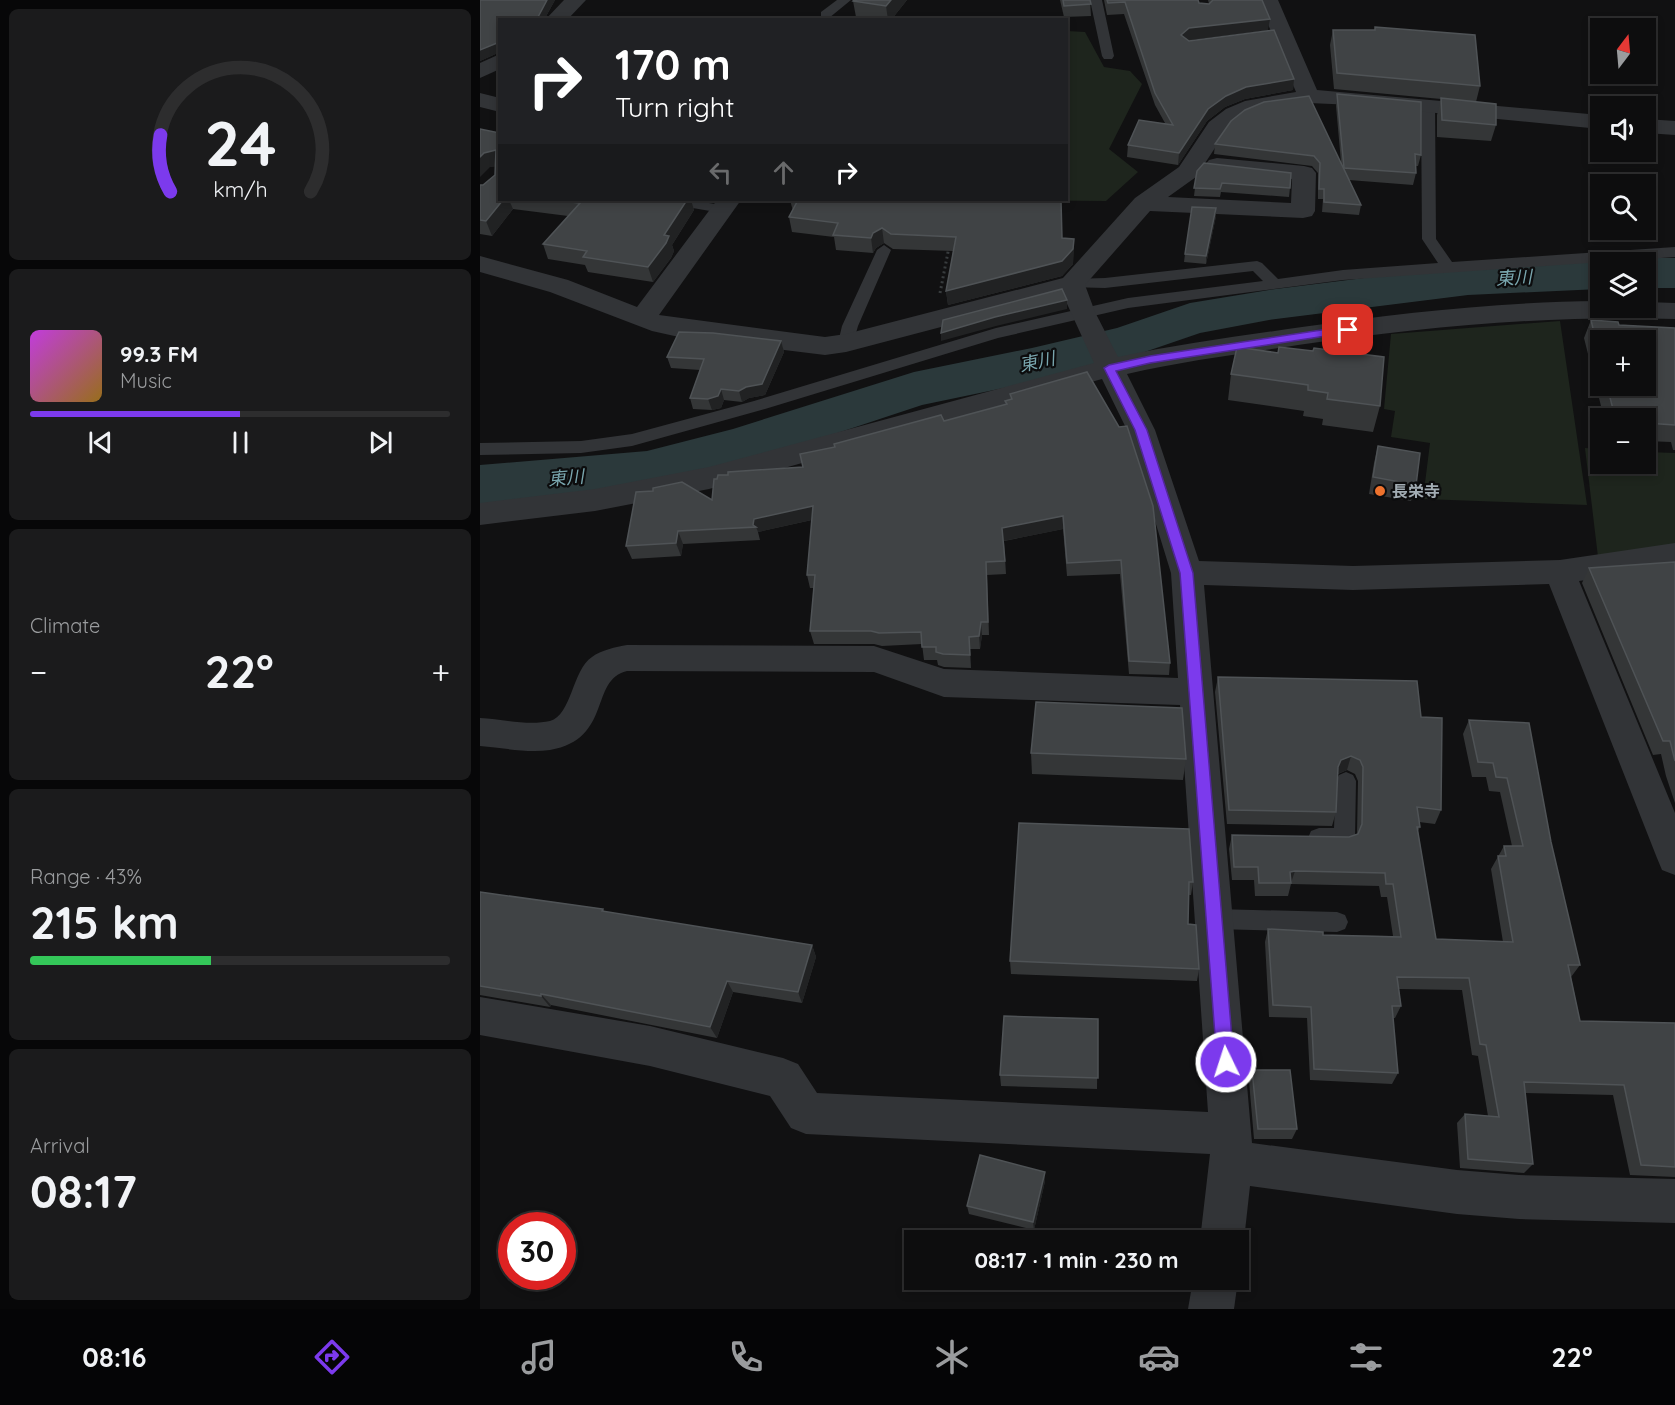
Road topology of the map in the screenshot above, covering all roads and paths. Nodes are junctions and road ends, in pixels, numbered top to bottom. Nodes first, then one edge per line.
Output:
1 (576, 0) edge
2 (845, 0) edge
3 (1096, 0) edge
4 (1268, 0) edge
5 (825, 15) dead end
6 (557, 18) edge
7 (1108, 56) dead end
8 (498, 61) edge
9 (480, 72) edge
10 (1309, 96) junction
11 (480, 100) edge
12 (498, 104) edge
13 (1428, 105) junction
14 (1590, 121) edge
15 (1656, 127) edge
16 (1675, 128) edge
17 (1195, 161) junction
18 (683, 201) edge
19 (1144, 203) junction
20 (726, 204) edge
21 (950, 246) edge
22 (884, 250) dead end
23 (1675, 252) edge
24 (480, 264) edge
25 (1448, 266) junction
26 (1274, 283) junction
27 (1072, 284) junction
28 (1675, 310) edge
29 (1084, 316) junction
30 (642, 318) junction
31 (934, 320) junction
32 (846, 343) junction
33 (1106, 362) junction
34 (480, 449) edge
35 (480, 514) edge
36 (1675, 555) edge
37 (1560, 572) junction
38 (1187, 573) junction
39 (1196, 692) junction
40 (480, 732) edge
41 (1346, 781) dead end
42 (1661, 789) edge
43 (1299, 837) edge
44 (1675, 858) edge
45 (1215, 919) junction
46 (1337, 922) dead end
47 (480, 1016) edge
48 (1231, 1148) junction
49 (1675, 1201) edge
50 (1223, 1230) edge
51 (1214, 1290) edge
52 (1211, 1309) edge

1 - 6 street
2 - 5 lane
3 - 7 lane
4 - 10 street
8 - 9 street
10 - 13 street
10 - 17 street
11 - 12 street
13 - 14 street
13 - 25 lane
15 - 16 street
17 - 19 street
17 - 19 street
18 - 20 lane
19 - 27 street
20 - 30 street
21 - 31 path
22 - 32 lane
23 - 25 lane
24 - 30 street
25 - 26 lane
26 - 27 lane
26 - 29 lane
27 - 29 street
27 - 31 street
28 - 33 street
29 - 33 street
29 - 34 lane
30 - 32 street
31 - 32 street
33 - 35 street
33 - 38 street
36 - 37 street
37 - 38 street
37 - 42 street
38 - 39 street
39 - 40 street
39 - 45 street
41 - 43 lane
42 - 44 street
45 - 46 lane
45 - 48 street
47 - 48 street
48 - 49 street
48 - 50 street
51 - 52 street

